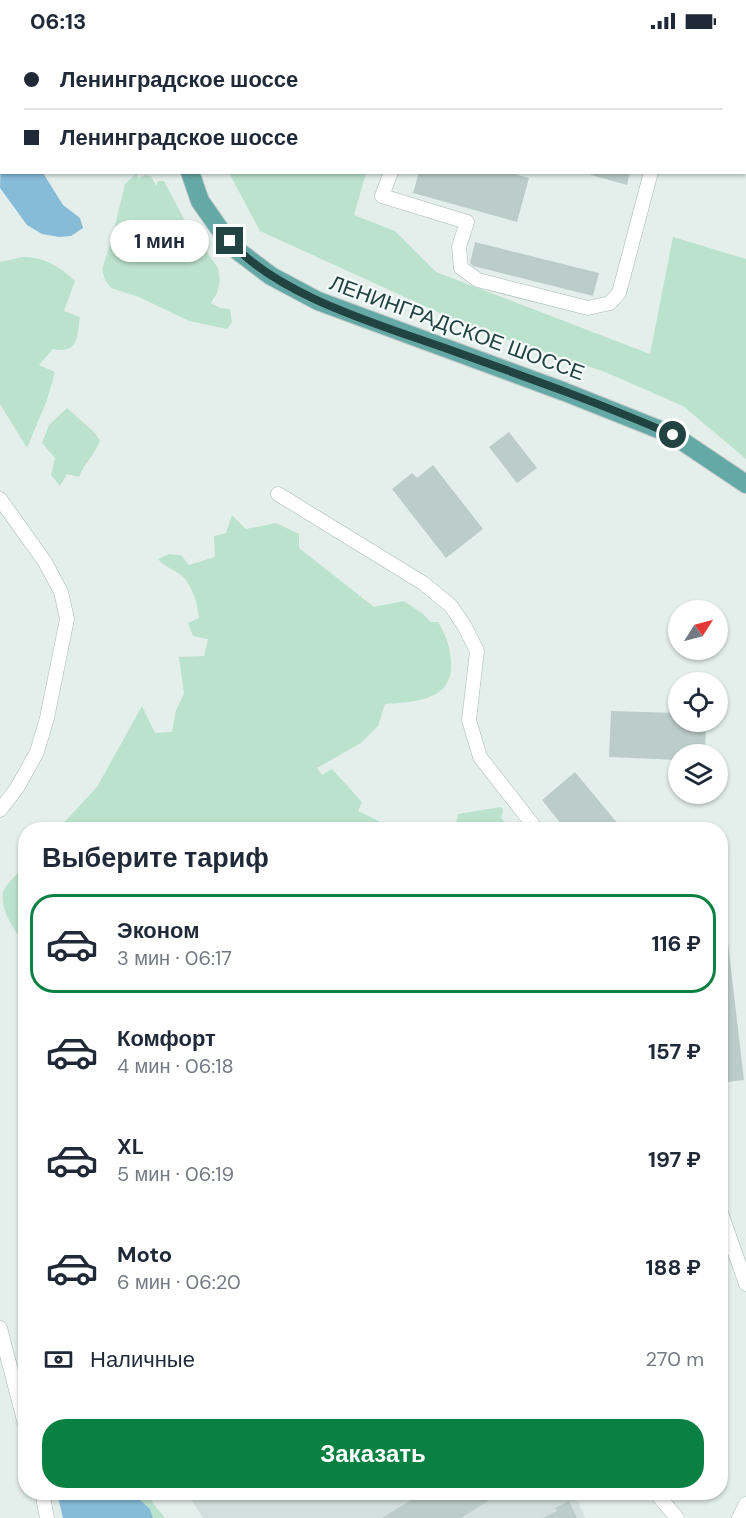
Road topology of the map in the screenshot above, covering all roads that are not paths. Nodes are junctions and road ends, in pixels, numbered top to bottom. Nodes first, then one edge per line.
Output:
1 (191, 174) edge
2 (390, 174) edge
3 (650, 174) edge
4 (746, 484) edge
5 (279, 494) dead end
6 (0, 500) edge
7 (0, 810) edge
8 (531, 822) edge
9 (728, 1233) edge
10 (746, 1284) edge
11 (0, 1328) edge
12 (18, 1397) edge
13 (44, 1500) edge
14 (662, 1500) edge
15 (746, 1504) edge
16 (47, 1518) edge
17 (677, 1518) edge
18 (740, 1518) edge

1 - 4 main road, ЛЕНИНГРАДСКОЕ ШОССЕ
2 - 3 lane
5 - 8 lane
6 - 7 lane
9 - 10 lane
11 - 12 lane
13 - 16 lane
14 - 17 lane
15 - 18 lane

